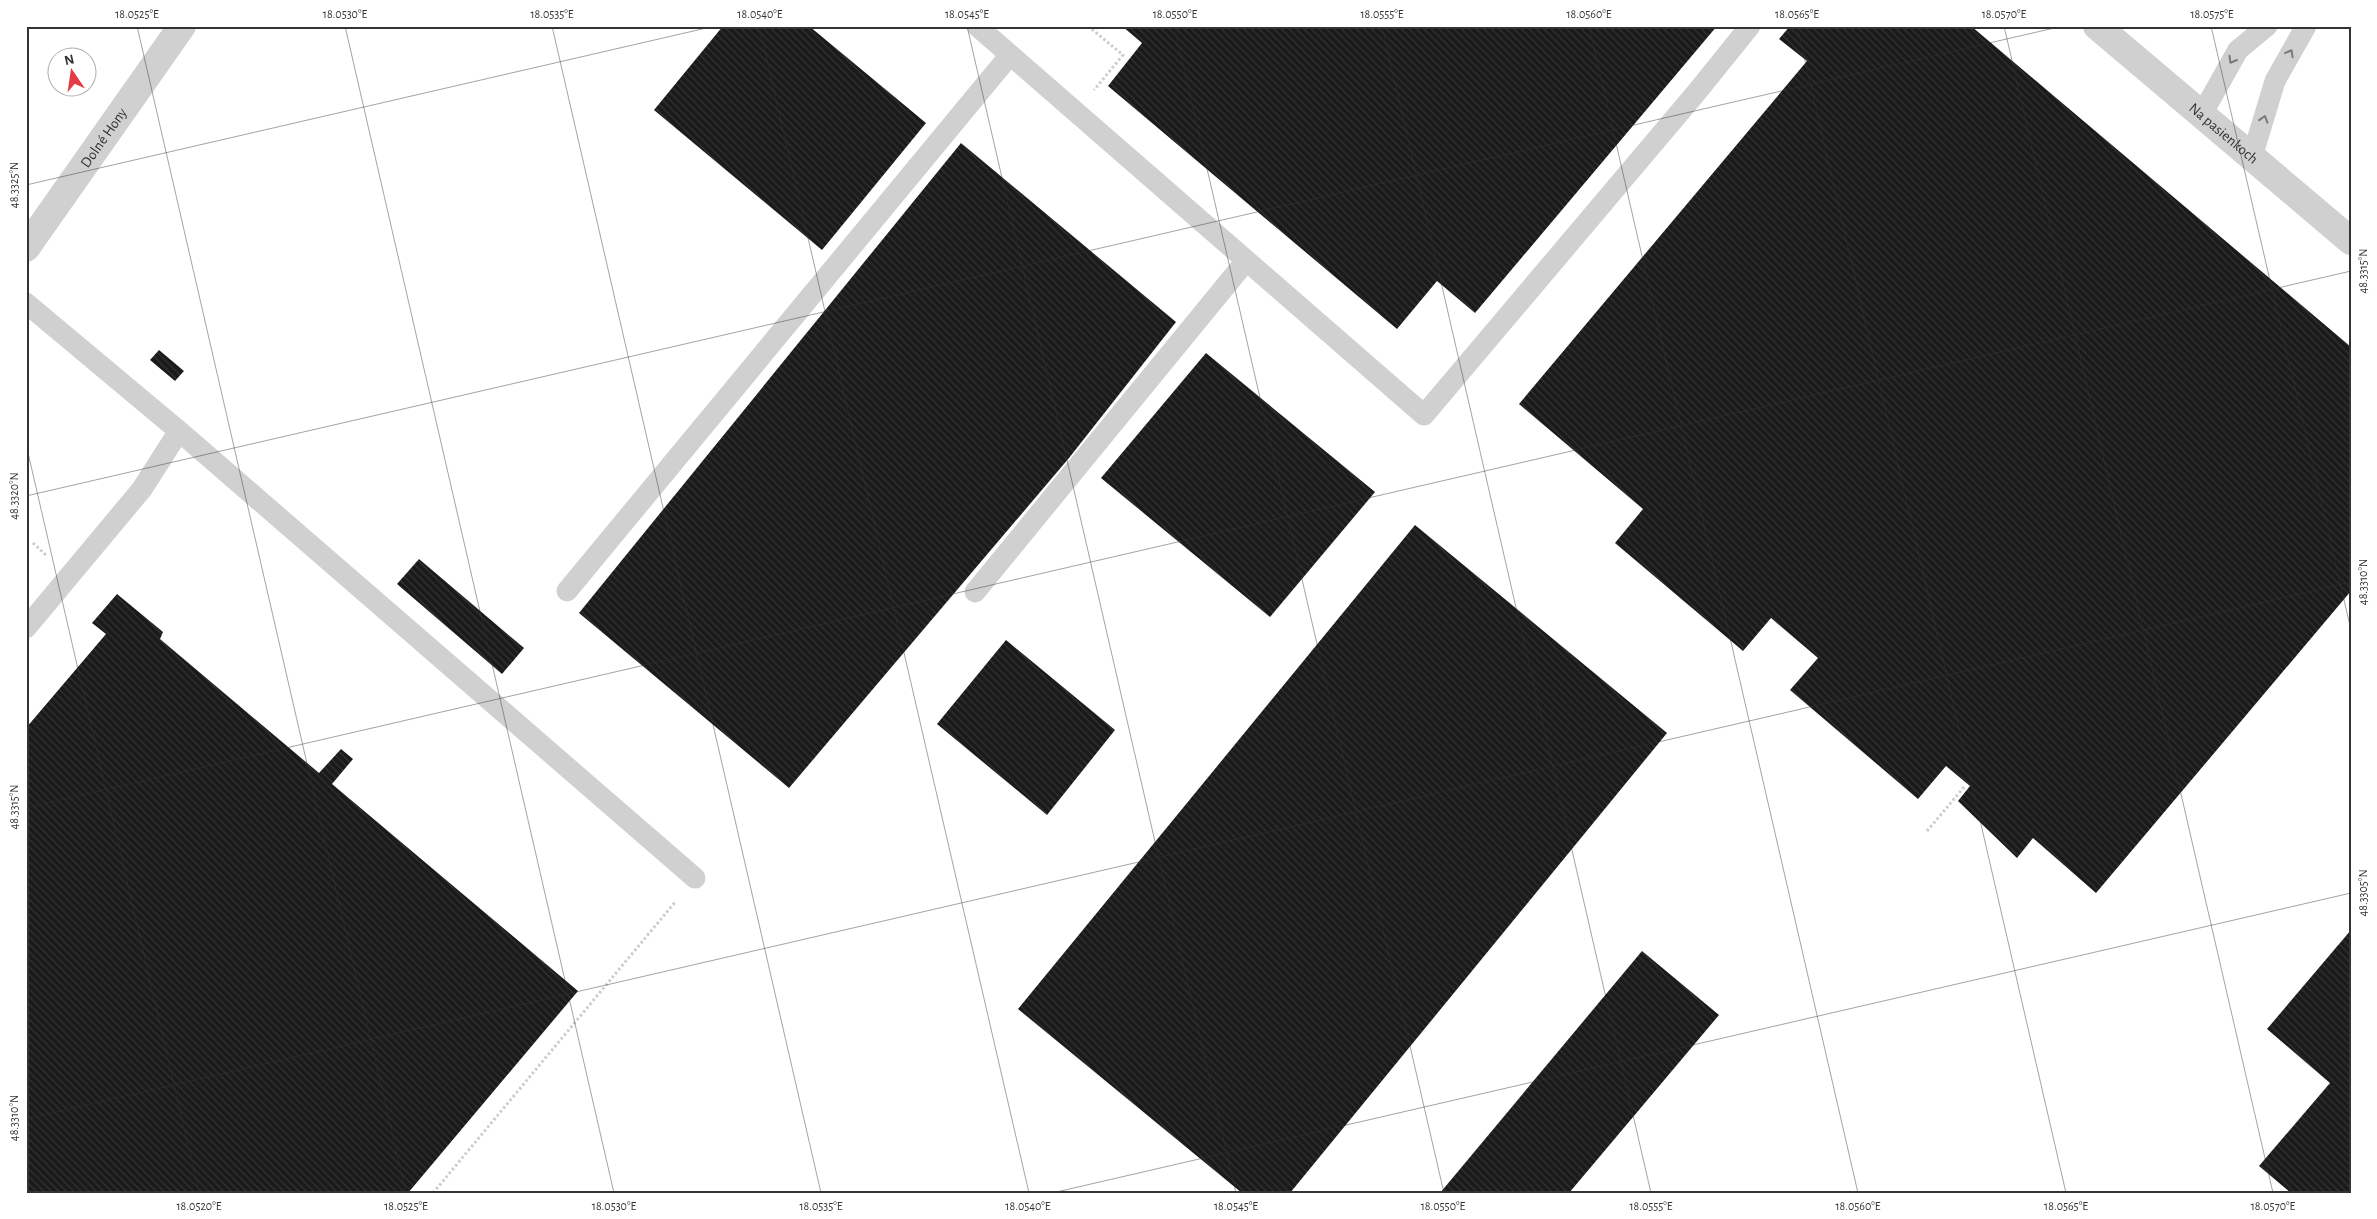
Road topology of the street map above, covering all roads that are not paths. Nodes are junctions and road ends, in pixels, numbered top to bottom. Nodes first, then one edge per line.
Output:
1 (182, 26) edge
2 (977, 26) edge
3 (1750, 26) edge
4 (2097, 26) edge
5 (2267, 26) edge
6 (2306, 26) edge
7 (1010, 55) junction
8 (2202, 114) junction
9 (2252, 157) junction
10 (2351, 241) edge
11 (26, 248) edge
12 (1246, 261) junction
13 (26, 303) edge
14 (179, 431) junction
15 (567, 590) dead end
16 (975, 592) dead end
17 (26, 628) edge
18 (696, 878) road end

1 - 11 street, Dolné Hony
2 - 7 lane
3 - 12 lane
4 - 8 street, Na pasienkoch
5 -> 8 lane
9 -> 6 lane
7 - 12 lane
7 - 15 lane
8 - 9 street, Na pasienkoch
9 - 10 street, Na pasienkoch
12 - 16 lane
13 - 14 lane
14 - 17 lane
14 - 18 lane

